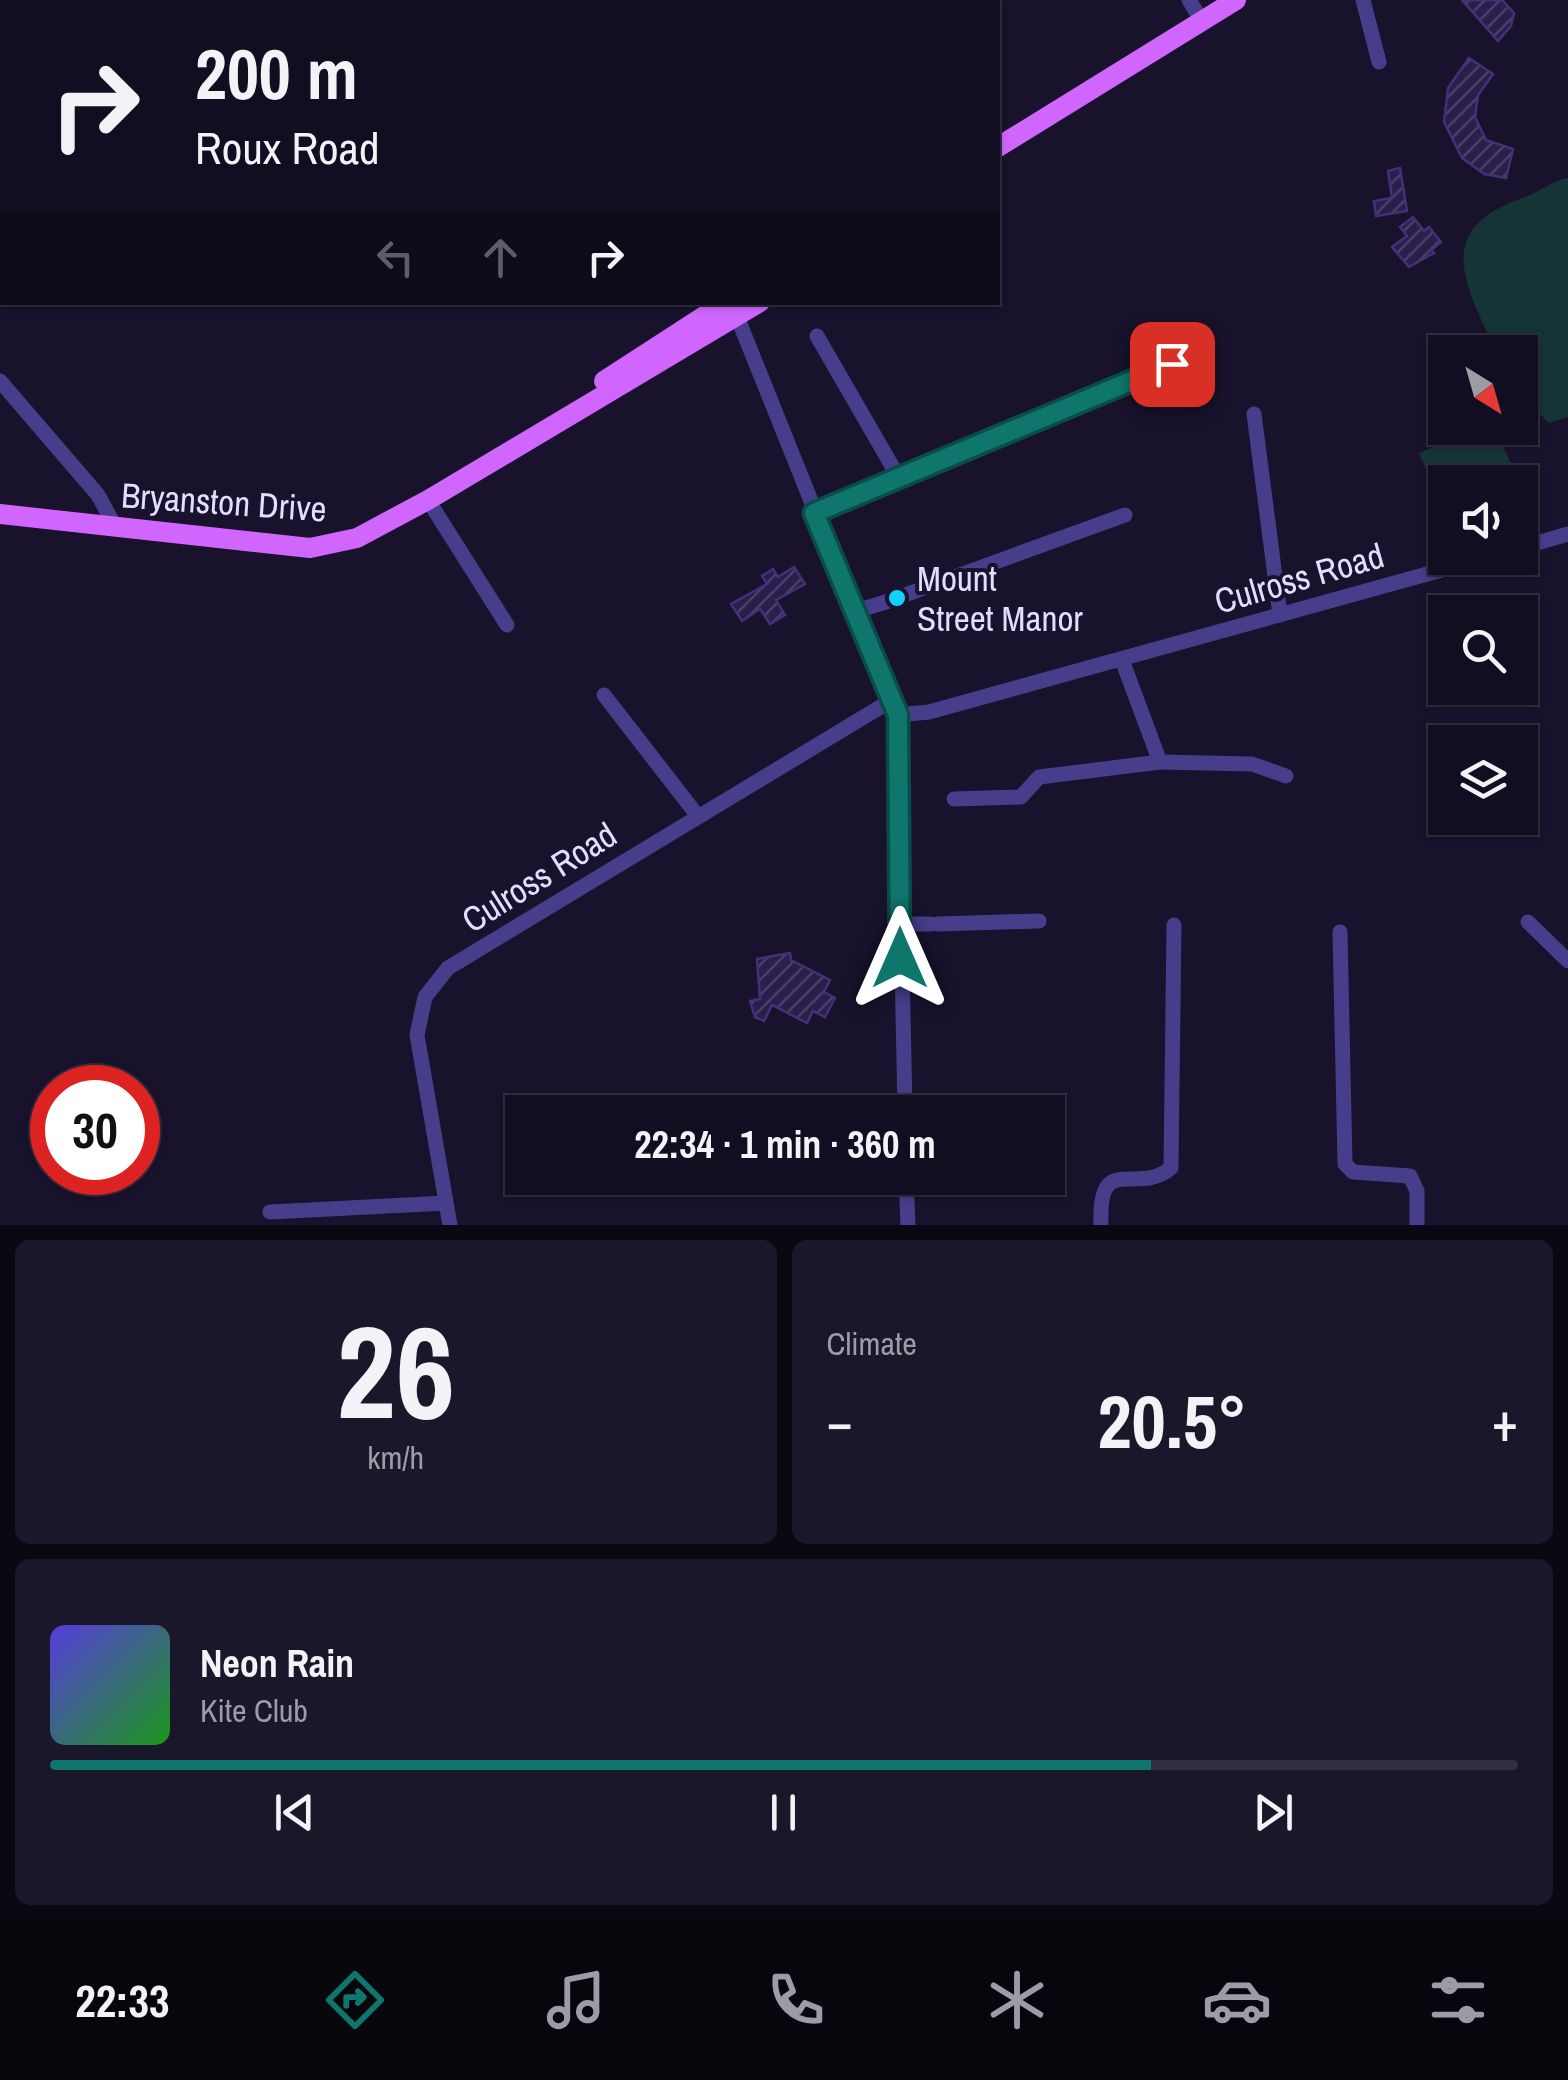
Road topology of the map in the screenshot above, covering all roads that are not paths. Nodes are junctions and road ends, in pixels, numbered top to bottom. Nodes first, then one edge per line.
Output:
1 (1189, 0) edge
2 (1236, 0) edge
3 (1363, 0) edge
4 (1202, 21) junction
5 (1378, 62) dead end
6 (1000, 146) edge
7 (732, 307) edge
8 (816, 336) dead end
9 (1172, 364) dead end
10 (0, 381) edge
11 (1254, 414) dead end
12 (899, 478) junction
13 (428, 500) junction
14 (814, 513) junction
15 (0, 514) edge
16 (1125, 515) dead end
17 (116, 528) junction
18 (1568, 534) edge
19 (1538, 543) edge
20 (1428, 574) edge
21 (852, 612) junction
22 (1280, 615) junction
23 (507, 626) dead end
24 (1122, 660) junction
25 (604, 695) dead end
26 (895, 708) junction
27 (1160, 762) junction
28 (1286, 776) dead end
29 (954, 799) dead end
30 (697, 815) junction
31 (1039, 921) dead end
32 (1528, 922) dead end
33 (900, 924) junction
34 (1174, 924) dead end
35 (1340, 932) dead end
36 (1564, 951) edge
37 (904, 1095) edge
38 (907, 1195) edge
39 (446, 1203) junction
40 (270, 1212) dead end
41 (450, 1225) edge
42 (908, 1225) edge
43 (1101, 1225) edge
44 (1416, 1225) edge

1 - 4 street
2 - 4 main road
3 - 5 street
4 - 6 main road
7 - 13 main road, Bryanston Drive
7 - 14 street
8 - 12 street
9 - 12 street
10 - 17 street
11 - 22 street
12 - 14 street
13 - 17 main road, Bryanston Drive
13 - 23 street
14 - 21 street
15 - 17 main road, Bryanston Drive
16 - 21 street
18 - 19 street
20 - 22 street, Culross Road
21 - 26 street
22 - 24 street, Culross Road
24 - 26 street, Culross Road
24 - 27 street
25 - 30 street
26 - 30 street, Culross Road
26 - 33 street
27 - 28 street
27 - 29 street
30 - 39 street, Culross Road
31 - 33 street
32 - 36 street
33 - 37 street
34 - 43 street
35 - 44 street
38 - 42 street
39 - 40 street
39 - 41 street, Culross Road

